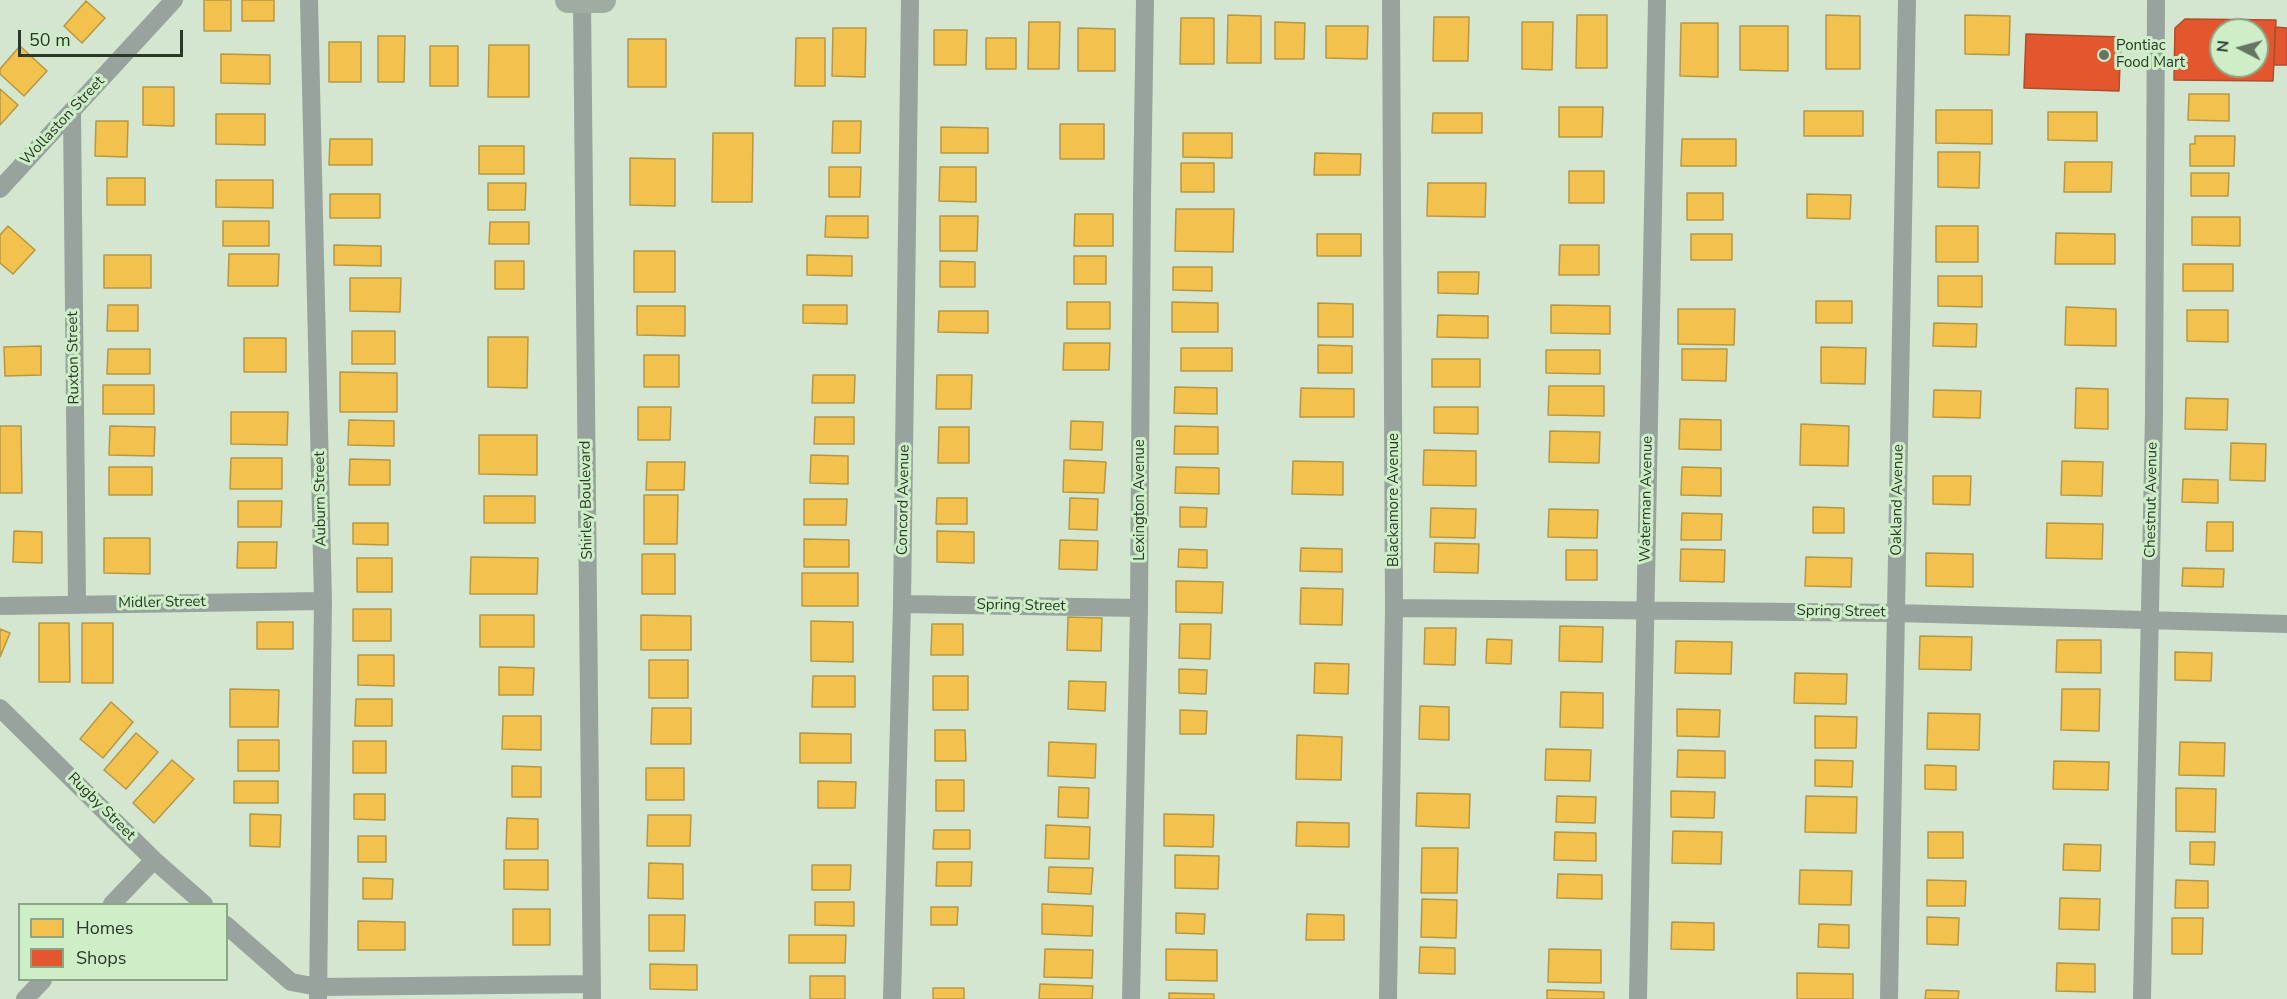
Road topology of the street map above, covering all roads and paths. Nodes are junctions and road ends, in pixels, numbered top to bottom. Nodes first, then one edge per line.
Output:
1 (174, 0) edge
2 (309, 0) edge
3 (568, 0) edge
4 (603, 0) edge
5 (910, 0) edge
6 (1145, 0) edge
7 (1391, 0) edge
8 (1657, 0) edge
9 (1907, 0) edge
10 (2156, 0) edge
11 (582, 1) edge
12 (72, 112) junction
13 (0, 189) edge
14 (323, 601) junction
15 (77, 604) junction
16 (902, 604) junction
17 (0, 606) edge
18 (1139, 608) junction
19 (1394, 608) junction
20 (1645, 609) junction
21 (1896, 613) junction
22 (2149, 620) junction
23 (2287, 624) edge
24 (4, 720) edge
25 (154, 860) junction
26 (113, 903) edge
27 (203, 903) edge
28 (228, 927) edge
29 (42, 981) edge
30 (591, 991) edge
31 (315, 995) edge
32 (25, 999) edge
33 (892, 999) edge
34 (1131, 999) edge
35 (1388, 999) edge
36 (1638, 999) edge
37 (1890, 999) edge
38 (2142, 999) edge

1 - 12 street, Wollaston Street
2 - 14 street, Auburn Street
3 - 11 street
4 - 11 street
5 - 16 street, Concord Avenue
6 - 18 street, Lexington Avenue
7 - 19 street, Blackamore Avenue
8 - 20 street, Waterman Avenue
9 - 21 street, Oakland Avenue
10 - 22 street, Chestnut Avenue
11 - 30 street, Shirley Boulevard
12 - 13 street, Wollaston Street
12 - 15 street, Ruxton Street
14 - 15 street, Midler Street
14 - 31 street, Auburn Street
15 - 17 street, Midler Street
16 - 18 street, Spring Street
16 - 33 street, Concord Avenue
18 - 34 street, Lexington Avenue
19 - 20 street, Spring Street
19 - 35 street, Blackamore Avenue
20 - 21 street, Spring Street
20 - 36 street, Waterman Avenue
21 - 22 street, Spring Street
21 - 37 street, Oakland Avenue
22 - 23 street, Spring Street
22 - 38 street, Chestnut Avenue
24 - 25 street, Rugby Street
25 - 26 street
25 - 27 street, Rugby Street
28 - 31 street
29 - 32 street
30 - 31 street

